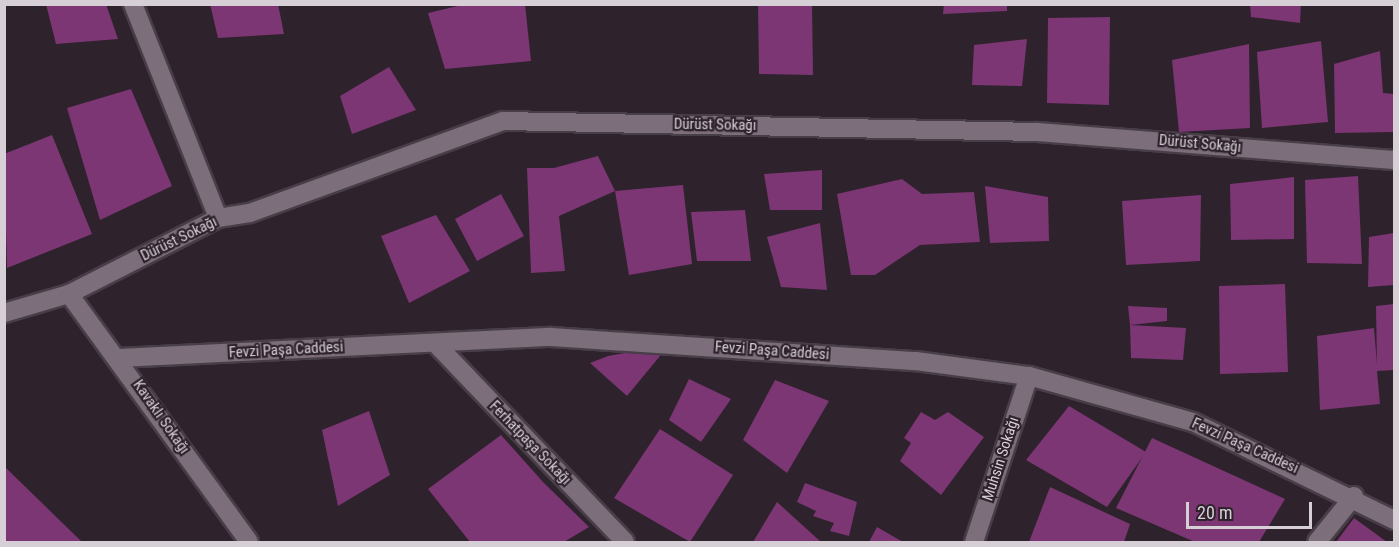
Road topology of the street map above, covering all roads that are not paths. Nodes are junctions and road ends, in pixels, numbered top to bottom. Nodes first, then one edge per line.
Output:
1 (133, 4) edge
2 (1395, 160) edge
3 (218, 218) junction
4 (69, 294) junction
5 (4, 313) edge
6 (435, 343) junction
7 (119, 358) junction
8 (1029, 376) junction
9 (1354, 496) junction
10 (1395, 520) edge
11 (249, 543) edge
12 (625, 543) edge
13 (974, 543) edge
14 (1317, 543) edge

1 - 3 street
2 - 3 street, Dürüst Sokağı
3 - 4 street, Dürüst Sokağı
4 - 5 street, Dürüst Sokağı
4 - 7 street, Kavaklı Sokağı
6 - 7 street, Fevzi Paşa Caddesi
6 - 8 street, Fevzi Paşa Caddesi
6 - 12 street, Ferhatpaşa Sokağı
7 - 11 street, Kavaklı Sokağı
8 - 9 street, Fevzi Paşa Caddesi
8 - 13 street, Muhsin Sokağı
9 - 10 street, Fevzi Paşa Caddesi
9 - 14 street

